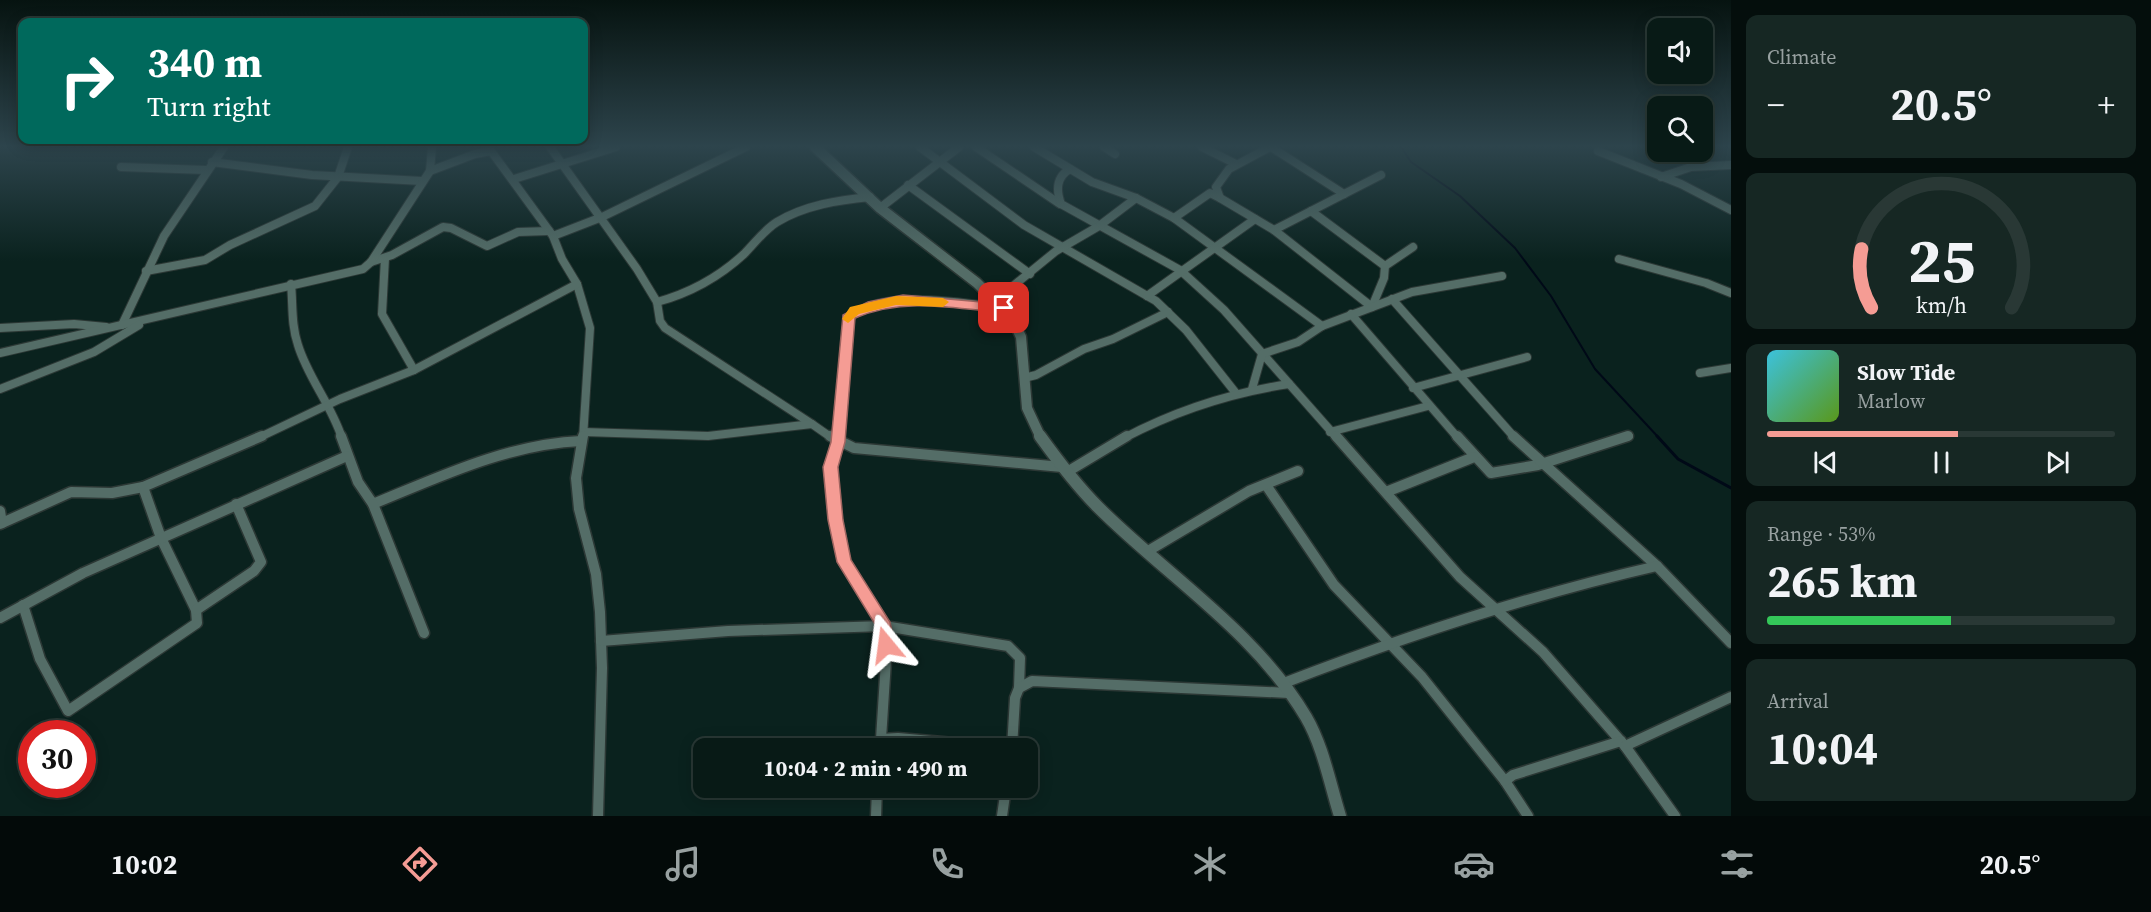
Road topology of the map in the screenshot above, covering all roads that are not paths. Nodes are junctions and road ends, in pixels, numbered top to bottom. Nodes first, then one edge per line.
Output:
1 (196, 185) edge
2 (332, 185) edge
3 (419, 185) edge
4 (518, 185) edge
5 (579, 185) edge
6 (668, 185) edge
7 (857, 185) edge
8 (908, 185) joint
9 (967, 185) edge
10 (1033, 185) edge
11 (1058, 185) edge
12 (1101, 185) edge
13 (1218, 185) edge
14 (1330, 185) edge
15 (1361, 185) edge
16 (1678, 185) edge
17 (1344, 194) junction
18 (870, 197) junction
19 (1137, 198) junction
20 (1220, 198) junction
21 (1061, 204) junction
22 (880, 208) junction
23 (1731, 210) edge
24 (1311, 211) junction
25 (602, 217) junction
26 (1174, 218) junction
27 (1255, 219) junction
28 (1099, 226) junction
29 (1275, 230) junction
30 (551, 234) junction
31 (1413, 247) dead end
32 (1063, 249) junction
33 (1215, 249) junction
34 (385, 258) junction
35 (1619, 259) dead end
36 (371, 262) junction
37 (1385, 266) junction
38 (1180, 270) junction
39 (146, 271) junction
40 (1030, 274) junction
41 (1502, 276) dead end
42 (291, 284) junction
43 (577, 284) junction
44 (1731, 293) edge
45 (1147, 296) junction
46 (1392, 299) junction
47 (657, 302) junction
48 (1000, 304) junction
49 (1372, 307) junction
50 (1168, 312) junction
51 (1351, 314) junction
52 (144, 322) junction
53 (122, 325) junction
54 (1322, 326) junction
55 (0, 328) edge
56 (109, 328) junction
57 (0, 353) edge
58 (1262, 354) junction
59 (1527, 357) dead end
60 (1731, 368) edge
61 (414, 370) junction
62 (1700, 373) dead end
63 (1459, 376) junction
64 (1024, 378) junction
65 (1289, 384) junction
66 (1413, 388) junction
67 (0, 389) edge
68 (1252, 389) junction
69 (1235, 392) junction
70 (330, 405) junction
71 (1428, 406) junction
72 (812, 424) junction
73 (1330, 432) junction
74 (1629, 436) dead end
75 (583, 437) junction
76 (838, 442) junction
77 (347, 456) junction
78 (1474, 457) junction
79 (1544, 463) junction
80 (1064, 470) junction
81 (1298, 471) dead end
82 (1266, 485) junction
83 (143, 487) junction
84 (1386, 492) junction
85 (236, 504) junction
86 (373, 504) junction
87 (0, 511) edge
88 (1, 524) edge
89 (161, 538) junction
90 (1148, 551) junction
91 (1658, 566) junction
92 (23, 605) junction
93 (196, 610) junction
94 (1495, 611) junction
95 (0, 618) edge
96 (884, 626) junction
97 (424, 633) dead end
98 (601, 641) junction
99 (1390, 642) junction
100 (1731, 643) edge
101 (1019, 688) junction
102 (1286, 688) junction
103 (1731, 697) edge
104 (880, 738) edge
105 (1011, 738) edge
106 (1623, 744) junction
107 (1505, 781) junction
108 (877, 798) edge
109 (1005, 798) edge
110 (598, 816) edge
111 (876, 816) edge
112 (1002, 816) edge
113 (1340, 816) edge
114 (1528, 816) edge
115 (1676, 816) edge

1 - 39 street
2 - 39 street
3 - 36 street
4 - 30 street
5 - 25 street
6 - 25 street
7 - 18 street
8 - 22 street
8 - 40 street
9 - 32 street
10 - 21 street
11 - 21 street
12 - 19 street
13 - 20 street
14 - 17 street
15 - 17 street
16 - 23 street
17 - 24 street
18 - 22 street
18 - 47 street
19 - 26 street
19 - 28 street
20 - 26 street
20 - 27 street
21 - 28 street
22 - 48 street
24 - 29 street
24 - 37 street
25 - 30 street
25 - 47 street
26 - 33 street
27 - 29 street
27 - 33 street
28 - 32 street
28 - 38 street
29 - 49 street
30 - 34 street
30 - 43 street
31 - 37 street
32 - 40 street
32 - 45 street
33 - 38 street
33 - 54 street
34 - 36 street
34 - 61 street
35 - 44 street
36 - 42 street
37 - 49 street
38 - 45 street
38 - 58 street
39 - 53 street
40 - 48 street
41 - 46 street
42 - 52 street
42 - 70 street
43 - 61 street
43 - 75 street
45 - 50 street
46 - 49 street
46 - 63 street
47 - 72 street
48 - 64 street
48 - 76 street
49 - 51 street
50 - 64 street
50 - 69 street
51 - 54 street
51 - 66 street
52 - 53 street
52 - 67 street
53 - 56 street
54 - 58 street
55 - 56 street
56 - 57 street
58 - 65 street
58 - 68 street
59 - 63 street
60 - 62 street
61 - 70 street
63 - 66 street
63 - 79 street
64 - 80 street
65 - 68 street
65 - 73 street
66 - 71 street
68 - 69 street
69 - 80 street
70 - 77 street
70 - 83 street
71 - 73 street
71 - 78 street
72 - 75 street
72 - 76 street
73 - 84 street
74 - 79 street
75 - 86 street
75 - 98 street
76 - 80 street
76 - 96 street
77 - 85 street
77 - 86 street
78 - 79 street
78 - 84 street
79 - 91 street
80 - 90 street
81 - 82 street
82 - 90 street
82 - 99 street
83 - 88 street
83 - 89 street
84 - 94 street
85 - 89 street
85 - 93 street
86 - 97 street
87 - 88 street
89 - 92 street
89 - 93 street
90 - 102 street
91 - 94 street
91 - 100 street
92 - 93 street
92 - 95 street
94 - 99 street
94 - 106 street
96 - 98 street
96 - 101 street
96 - 104 street
98 - 110 street
99 - 102 street
99 - 107 street
101 - 102 street
101 - 105 street
102 - 113 street
103 - 106 street
106 - 107 street
106 - 115 street
107 - 114 street
108 - 111 street
109 - 112 street

